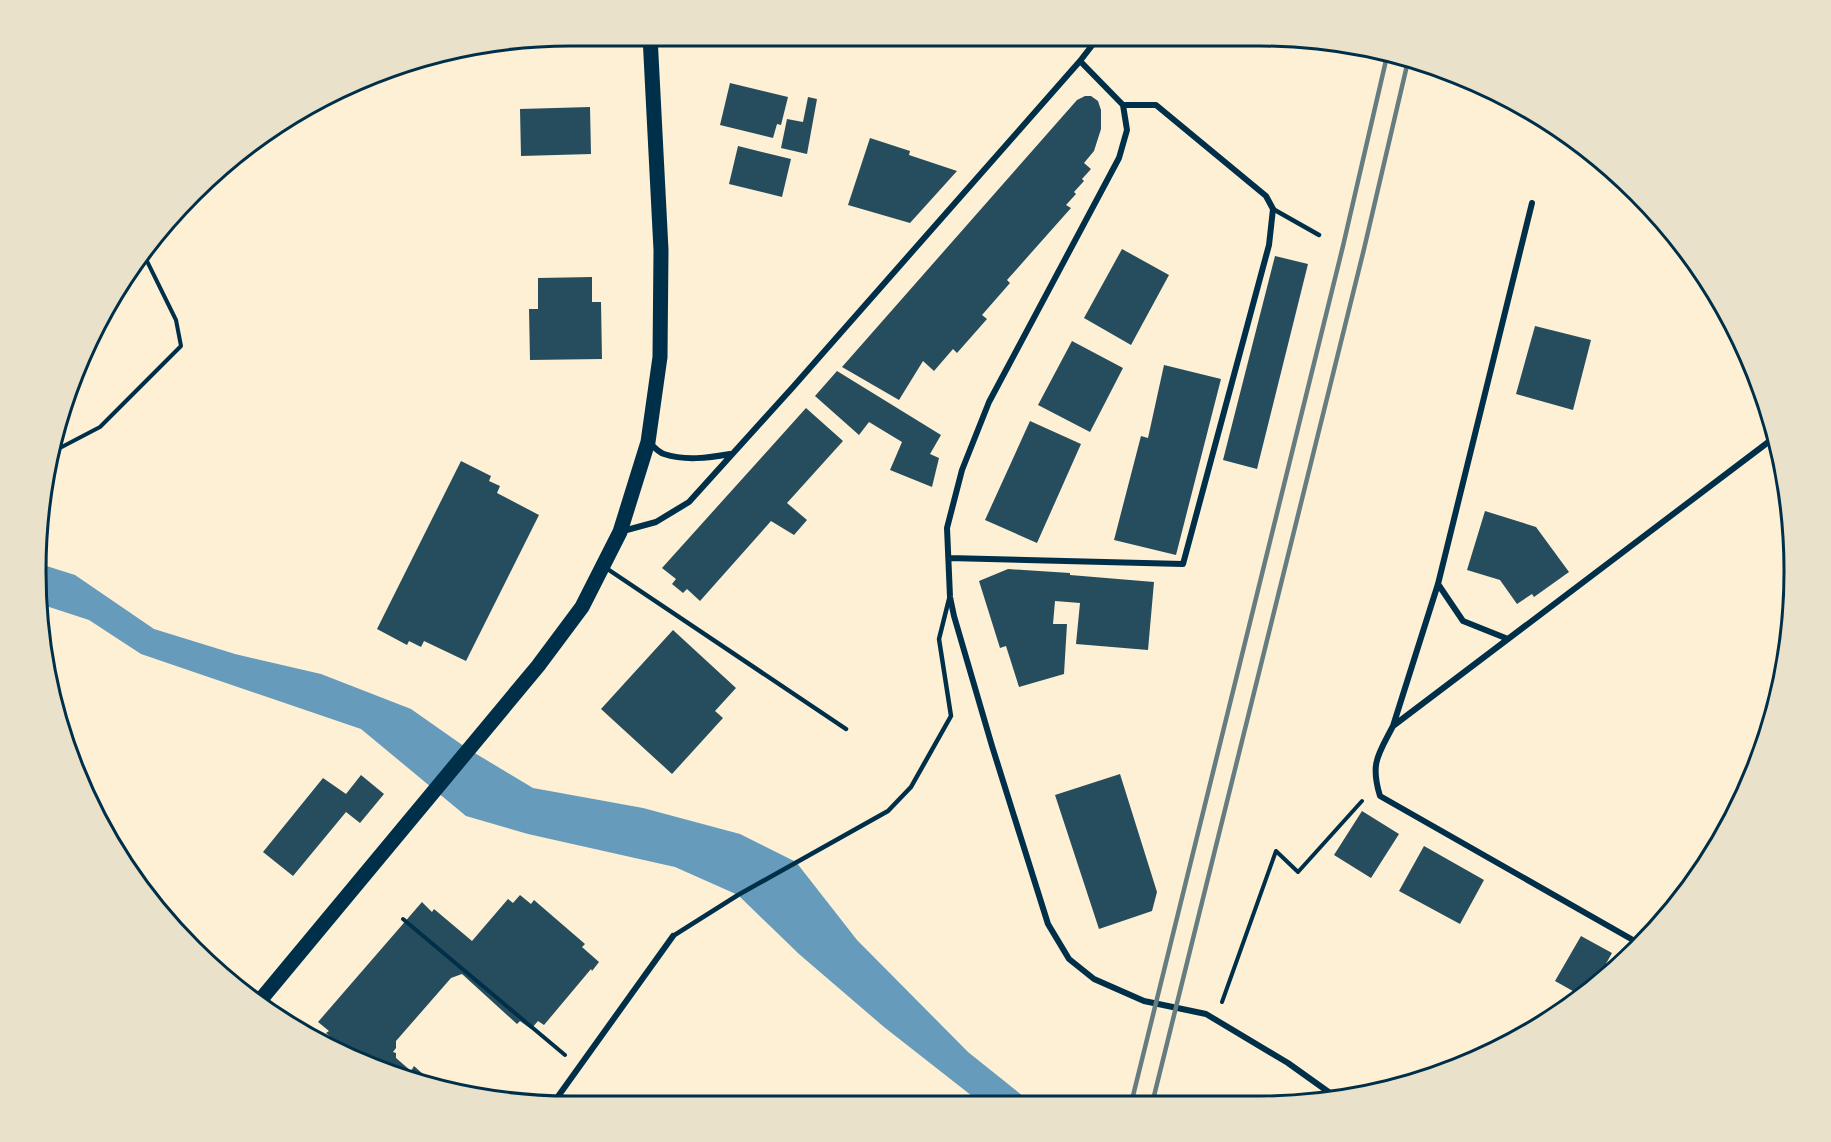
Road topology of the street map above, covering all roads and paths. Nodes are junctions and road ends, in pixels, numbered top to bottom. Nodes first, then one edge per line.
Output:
1 (650, 46) edge
2 (1091, 46) edge
3 (1080, 61) junction
4 (1123, 105) junction
5 (1532, 203) dead end
6 (1273, 209) junction
7 (1319, 235) dead end
8 (147, 263) edge
9 (648, 442) junction
10 (1768, 442) edge
11 (62, 447) edge
12 (730, 454) junction
13 (620, 532) junction
14 (949, 558) junction
15 (603, 566) junction
16 (1438, 584) junction
17 (950, 597) junction
18 (1508, 639) junction
19 (1393, 726) junction
20 (846, 729) dead end
21 (1375, 777) junction
22 (403, 919) dead end
23 (673, 936) joint
24 (1633, 940) edge
25 (264, 996) edge
26 (1215, 1019) junction
27 (579, 1067) junction
28 (1327, 1091) edge
29 (560, 1095) edge

1 - 9 main road
2 - 3 street
3 - 4 street
3 - 12 street
4 - 6 street
4 - 14 street
5 - 16 street
6 - 7 lane
6 - 14 street
8 - 11 path
9 - 12 street
9 - 13 main road
10 - 18 street
12 - 13 street
13 - 15 main road
14 - 17 street
15 - 20 lane
15 - 25 main road
16 - 18 street
16 - 19 street
17 - 23 lane
17 - 26 street
18 - 19 street
19 - 21 street
21 - 24 street
21 - 26 path
22 - 27 path
23 - 27 street
26 - 28 street
27 - 29 street

